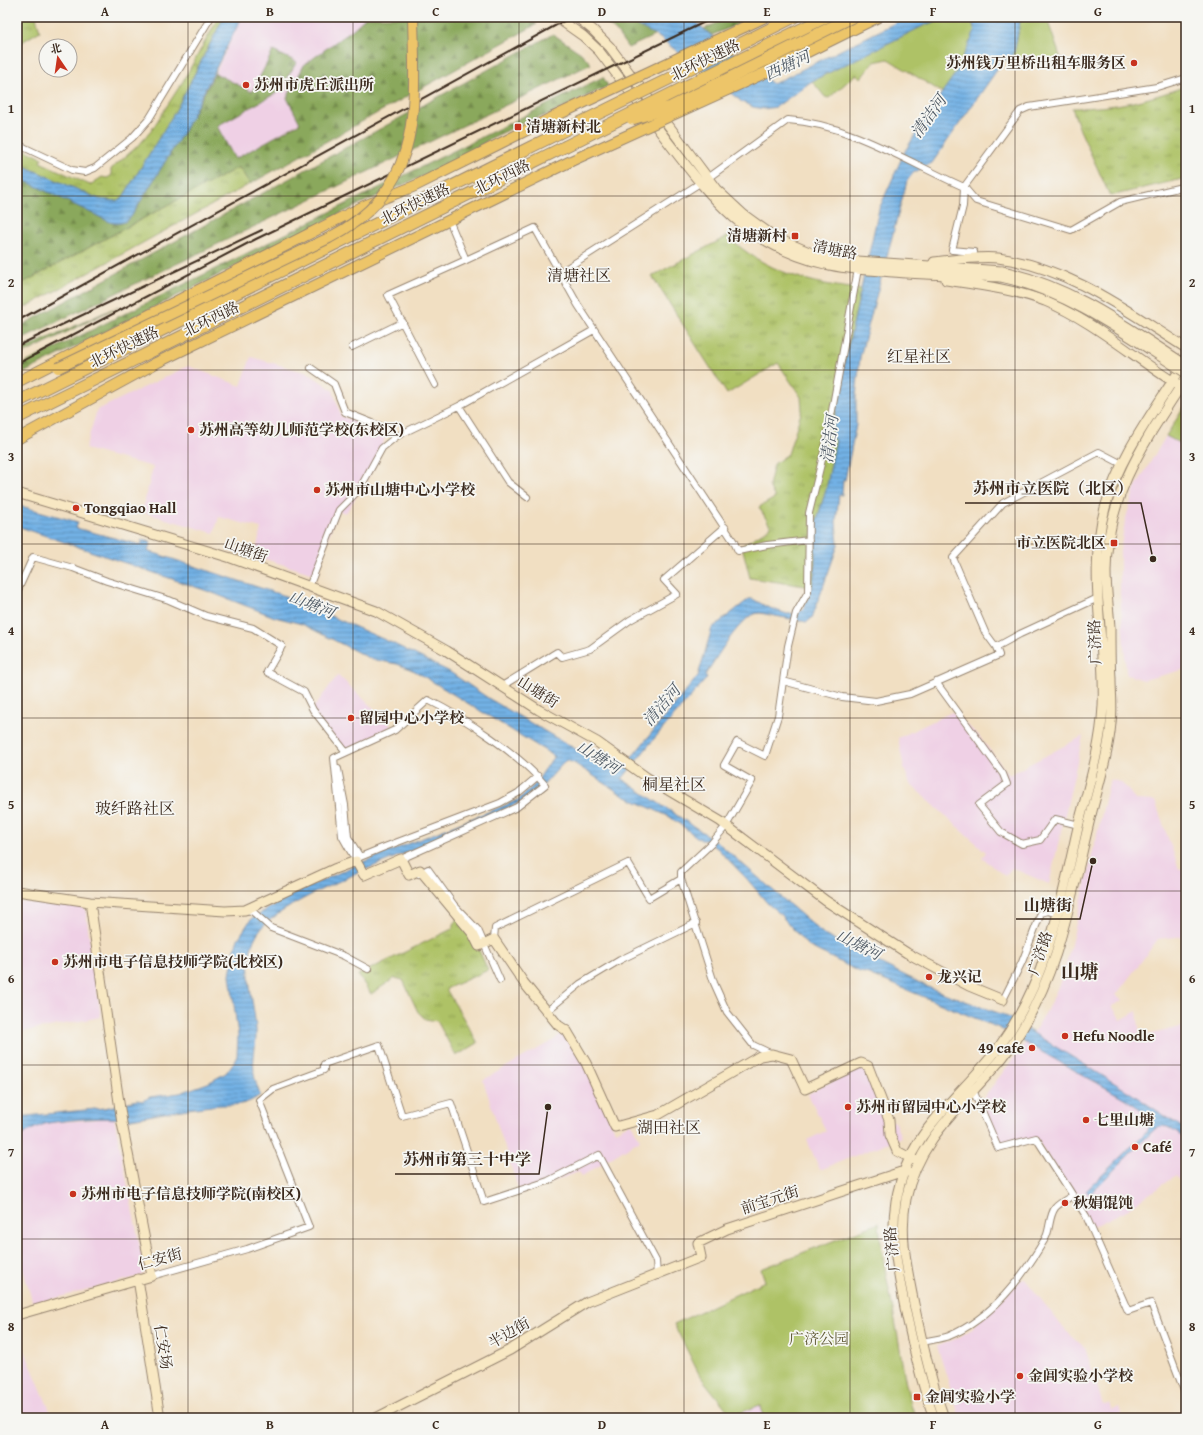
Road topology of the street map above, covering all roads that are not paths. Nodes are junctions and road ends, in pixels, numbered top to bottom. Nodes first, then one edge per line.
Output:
1 (211, 17) edge
2 (413, 17) edge
3 (556, 17) edge
4 (577, 17) edge
5 (765, 17) edge
6 (794, 17) edge
7 (826, 17) edge
8 (852, 17) edge
9 (878, 17) edge
10 (766, 66) junction
11 (1186, 78) edge
12 (594, 132) junction
13 (17, 144) edge
14 (704, 181) junction
15 (1186, 186) edge
16 (964, 187) junction
17 (449, 220) junction
18 (973, 258) junction
19 (466, 260) junction
20 (861, 267) junction
21 (906, 269) junction
22 (559, 273) junction
23 (1001, 274) junction
24 (403, 322) junction
25 (594, 330) junction
26 (1185, 345) edge
27 (352, 347) dead end
28 (1186, 360) edge
29 (1186, 364) edge
30 (311, 368) dead end
31 (1186, 373) edge
32 (1186, 378) edge
33 (17, 382) edge
34 (83, 384) junction
35 (1177, 384) junction
36 (435, 385) dead end
37 (17, 388) edge
38 (17, 402) edge
39 (459, 406) junction
40 (17, 418) edge
41 (17, 426) edge
42 (397, 436) junction
43 (17, 439) edge
44 (1122, 464) junction
45 (17, 493) edge
46 (527, 497) dead end
47 (725, 527) junction
48 (809, 540) junction
49 (20, 580) edge
50 (309, 586) junction
51 (17, 592) edge
52 (1098, 598) junction
53 (996, 647) junction
54 (783, 681) junction
55 (936, 682) junction
56 (502, 686) junction
57 (346, 752) junction
58 (336, 761) dead end
59 (538, 777) junction
60 (1079, 825) junction
61 (726, 826) junction
62 (357, 860) junction
63 (403, 860) junction
64 (681, 879) junction
65 (17, 892) edge
66 (90, 902) junction
67 (249, 911) junction
68 (1057, 914) junction
69 (696, 923) junction
70 (494, 939) junction
71 (1052, 951) junction
72 (368, 970) dead end
73 (500, 980) dead end
74 (1003, 1000) joint
75 (547, 1011) junction
76 (772, 1054) junction
77 (984, 1071) junction
78 (973, 1090) junction
79 (914, 1160) junction
80 (909, 1172) junction
81 (1072, 1196) junction
82 (152, 1276) junction
83 (657, 1276) junction
84 (138, 1279) junction
85 (17, 1315) edge
86 (922, 1342) junction
87 (1186, 1396) edge
88 (160, 1418) edge
89 (376, 1418) edge
90 (934, 1418) edge
91 (944, 1418) edge

1 - 13 street
2 - 37 main road, bridge
3 - 14 main road, 清塘路
4 - 14 main road, 清塘路
5 - 33 main road, 北环西路, bridge
6 - 38 highway, 北环快速路, bridge
7 - 12 highway, 北环快速路, bridge
8 - 10 highway
9 - 10 main road, 北环西路
10 - 12 highway, bridge
10 - 17 main road, 北环西路, bridge
11 - 16 street
12 - 34 highway, 北环快速路, bridge
14 - 16 street
14 - 20 main road, 清塘路
14 - 22 street
15 - 16 street
16 - 18 street
17 - 19 street
17 - 43 main road, 北环西路
18 - 21 main road
18 - 26 main road
19 - 22 street
19 - 24 street
20 - 21 main road, 清塘路
20 - 48 street
21 - 23 main road, 清塘路
21 - 35 main road
22 - 25 street
23 - 29 main road, 清塘路, bridge
23 - 31 main road, 清塘路, bridge
24 - 27 street
24 - 36 street
25 - 39 street
25 - 47 street
26 - 35 main road, 广济路
28 - 35 main road, 广济路
30 - 42 street
32 - 35 main road, 广济路
34 - 40 highway, 北环快速路
34 - 41 highway
35 - 44 main road, 广济路
35 - 71 main road, 广济路
39 - 42 street
39 - 46 street
42 - 50 street
44 - 52 main road, 广济路
44 - 53 street
45 - 50 main road, 山塘街
47 - 48 street
47 - 56 street
48 - 54 street
49 - 51 street
49 - 57 street
50 - 56 main road, 山塘街
52 - 53 street
52 - 60 main road, 广济路
53 - 55 street
54 - 55 street
54 - 61 street
55 - 60 street
56 - 61 main road, 山塘街
57 - 59 street
57 - 62 street
58 - 62 street
59 - 62 street
59 - 63 street
60 - 68 main road, 广济路
61 - 64 street
61 - 74 main road, 山塘街
62 - 63 main road
62 - 67 main road
63 - 70 main road
63 - 73 street
64 - 69 street
64 - 70 street
65 - 66 main road
66 - 67 main road
66 - 82 main road
67 - 72 street
68 - 71 main road, 广济路
68 - 74 street
69 - 75 street
69 - 76 street
70 - 75 main road
71 - 77 main road, 广济路
75 - 76 main road
76 - 79 main road
77 - 78 main road, 广济路
77 - 79 main road, 广济路
78 - 79 main road, 广济路
78 - 81 street
79 - 80 main road, 广济路
80 - 83 main road, 前宝元街
80 - 86 main road, 广济路
80 - 90 main road, 广济路
81 - 86 street
81 - 87 street
82 - 83 street, 仁安街
82 - 84 main road, 仁安街
83 - 89 main road, 半边街
84 - 85 main road, 仁安街
84 - 88 main road, 仁安场
86 - 91 main road, 广济路

